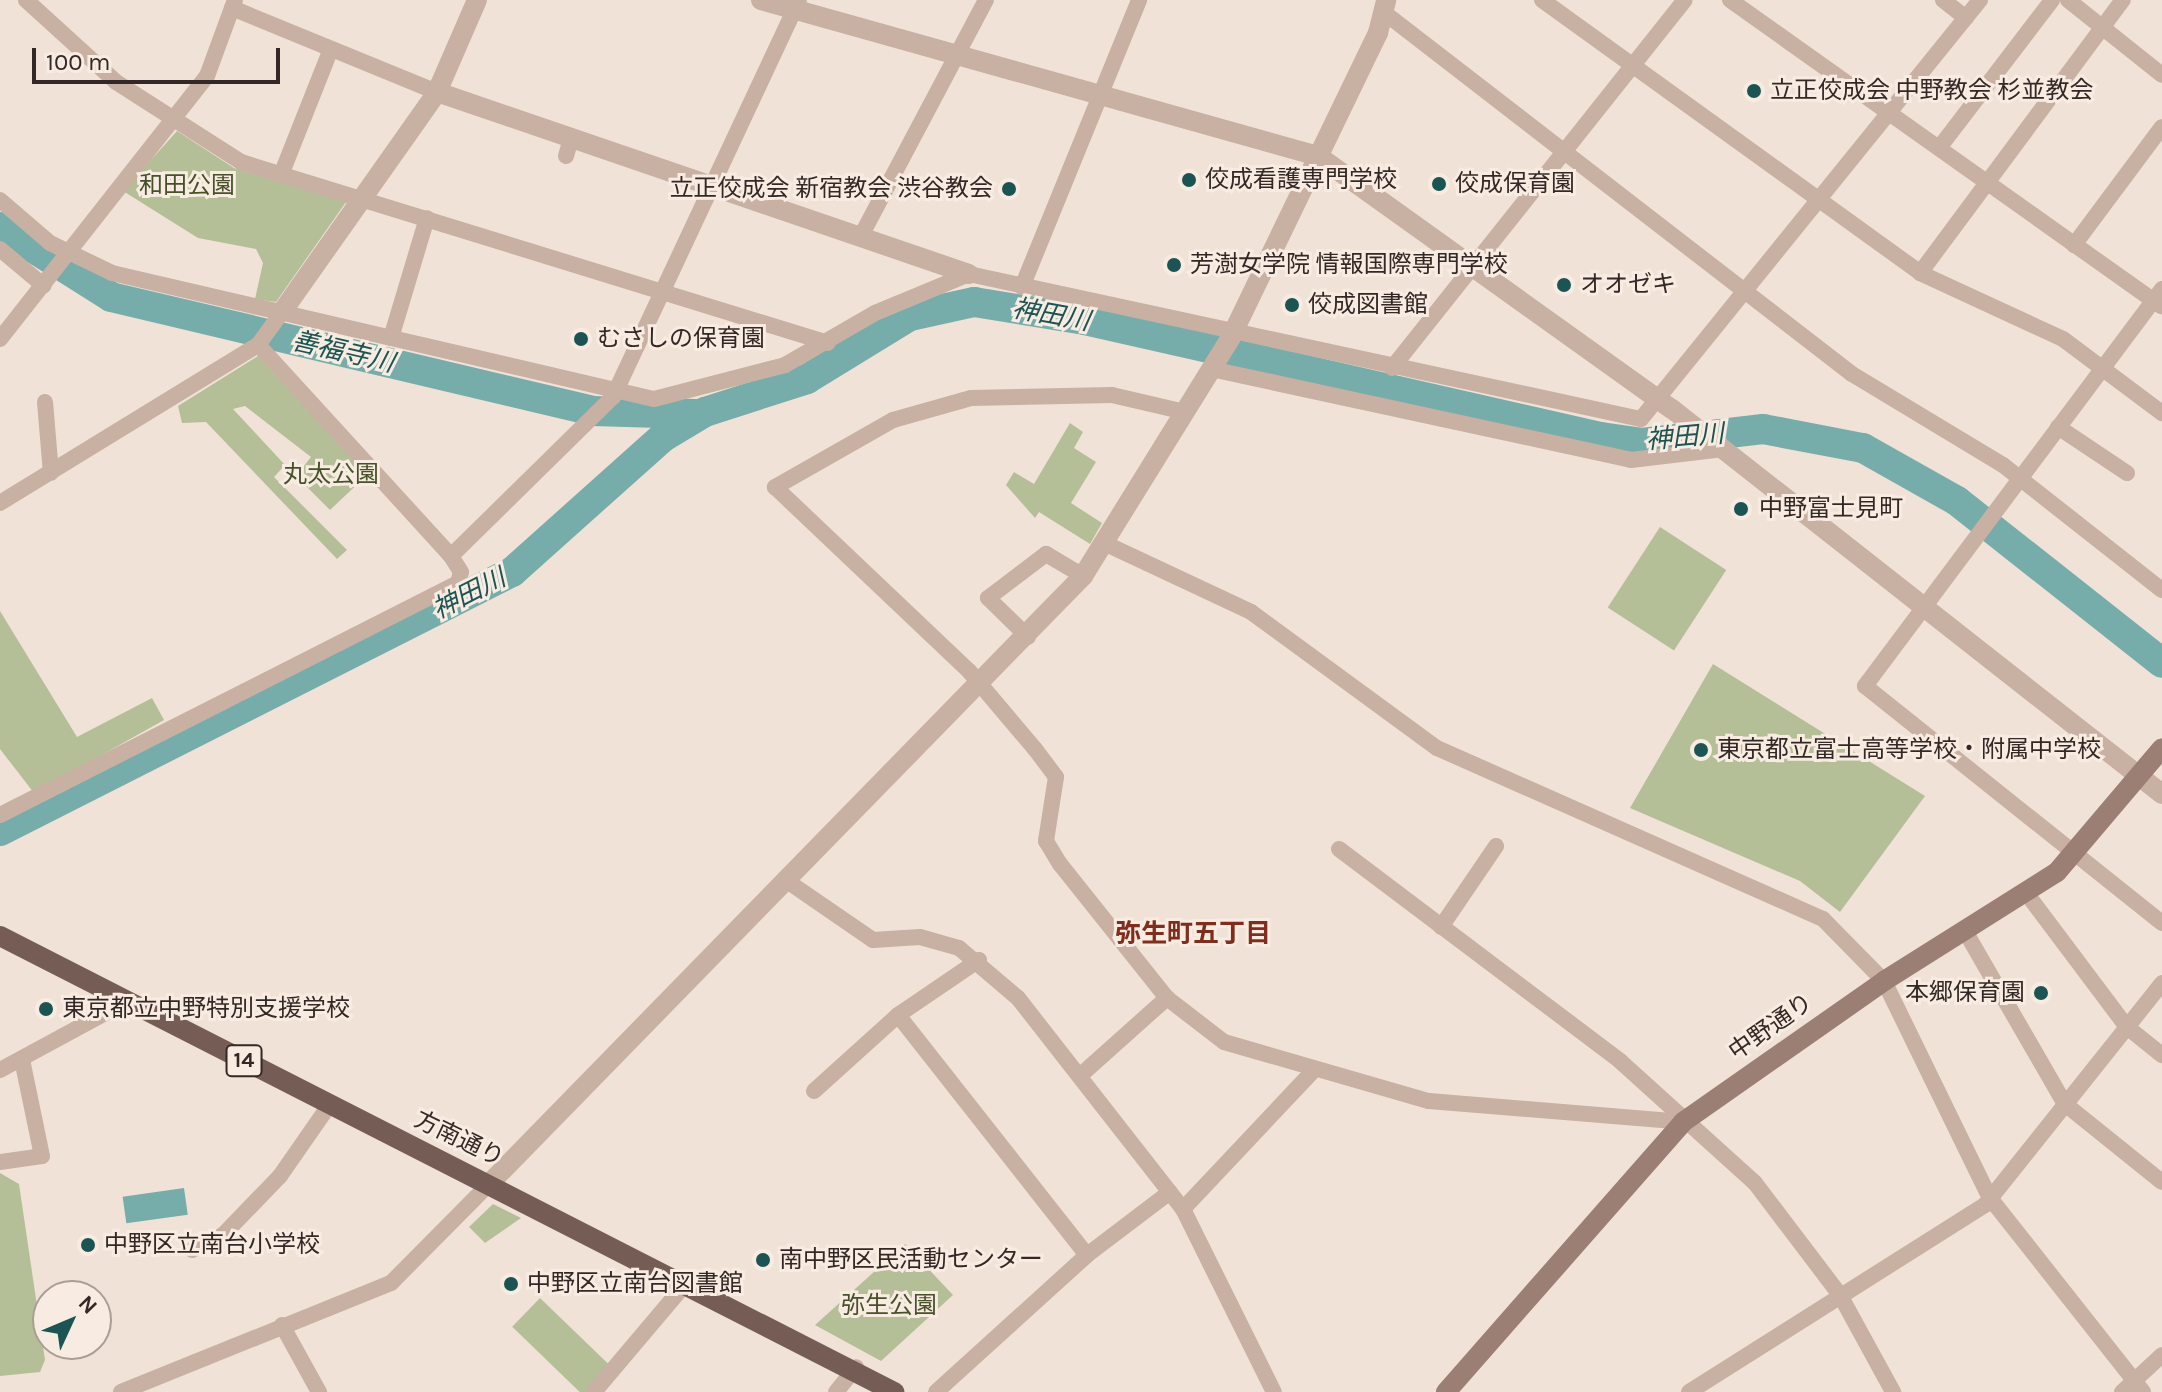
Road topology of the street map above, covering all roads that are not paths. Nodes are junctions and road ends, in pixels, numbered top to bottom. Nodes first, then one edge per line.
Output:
1 (26, 0) edge
2 (477, 0) edge
3 (761, 0) edge
4 (986, 0) edge
5 (1139, 0) edge
6 (1542, 0) edge
7 (1685, 0) edge
8 (1730, 0) edge
9 (1943, 0) edge
10 (1980, 0) edge
11 (2052, 0) edge
12 (2068, 0) edge
13 (2123, 0) edge
14 (798, 3) edge
15 (234, 4) edge
16 (1386, 7) edge
17 (1966, 18) junction
18 (2102, 27) junction
19 (330, 51) junction
20 (957, 52) junction
21 (1634, 64) junction
22 (2162, 75) edge
23 (437, 92) junction
24 (1101, 92) junction
25 (1891, 114) junction
26 (172, 120) junction
27 (2162, 127) edge
28 (1565, 148) junction
29 (1939, 148) junction
30 (1318, 156) junction
31 (281, 175) junction
32 (1985, 183) junction
33 (714, 188) junction
34 (361, 199) junction
35 (0, 200) edge
36 (1820, 202) junction
37 (427, 218) junction
38 (861, 236) junction
39 (2074, 245) junction
40 (0, 249) edge
41 (65, 254) junction
42 (1474, 264) junction
43 (1920, 273) junction
44 (969, 274) junction
45 (47, 281) junction
46 (1022, 287) junction
47 (664, 291) junction
48 (1749, 292) junction
49 (2159, 299) edge
50 (280, 315) junction
51 (1231, 336) junction
52 (391, 338) junction
53 (0, 339) edge
54 (261, 343) junction
55 (828, 343) junction
56 (2102, 365) junction
57 (1212, 367) junction
58 (1392, 368) junction
59 (615, 394) junction
60 (45, 402) dead end
61 (1662, 402) junction
62 (1185, 412) junction
63 (2162, 413) edge
64 (2058, 427) junction
65 (1722, 448) junction
66 (51, 473) junction
67 (2127, 473) dead end
68 (2020, 480) junction
69 (0, 503) edge
70 (1104, 543) junction
71 (451, 556) junction
72 (1083, 576) junction
73 (2162, 590) edge
74 (1927, 609) junction
75 (1028, 637) junction
76 (982, 686) junction
77 (2162, 748) edge
78 (2140, 776) junction
79 (2162, 794) edge
80 (0, 815) edge
81 (1496, 846) dead end
82 (1339, 849) dead end
83 (2076, 854) junction
84 (787, 881) junction
85 (2027, 894) junction
86 (2162, 923) edge
87 (1441, 927) junction
88 (1965, 931) junction
89 (0, 936) edge
90 (979, 960) junction
91 (1884, 981) junction
92 (2162, 983) edge
93 (117, 996) junction
94 (1167, 998) junction
95 (898, 1015) junction
96 (2127, 1027) junction
97 (2162, 1055) edge
98 (22, 1059) junction
99 (0, 1070) edge
100 (1314, 1070) junction
101 (1083, 1073) junction
102 (814, 1091) dead end
103 (330, 1104) junction
104 (2065, 1104) junction
105 (1683, 1122) junction
106 (0, 1162) edge
107 (2162, 1182) edge
108 (490, 1183) junction
109 (1170, 1192) junction
110 (1990, 1198) junction
111 (1183, 1209) junction
112 (192, 1250) dead end
113 (1087, 1255) junction
114 (686, 1283) junction
115 (1840, 1295) junction
116 (282, 1325) junction
117 (2162, 1355) edge
118 (856, 1367) junction
119 (2133, 1390) edge
120 (121, 1392) edge
121 (319, 1392) edge
122 (594, 1392) edge
123 (836, 1392) edge
124 (894, 1392) edge
125 (936, 1392) edge
126 (1274, 1392) edge
127 (1446, 1392) edge
128 (1689, 1392) edge
129 (1893, 1392) edge

1 - 26 street
2 - 23 street
3 - 14 street
4 - 20 street
5 - 24 street
6 - 21 street
7 - 21 street
8 - 25 street
9 - 17 street
10 - 17 street
11 - 29 street
12 - 18 street
13 - 18 street
14 - 20 street
14 - 33 street
15 - 19 street
15 - 26 street
16 - 28 street
16 - 30 street
17 - 25 street
18 - 22 street
18 - 32 street
19 - 23 street
19 - 31 street
20 - 24 street
20 - 38 street
21 - 28 street
21 - 36 street
23 - 33 street
23 - 34 street
24 - 30 street
24 - 46 street
25 - 29 street
25 - 36 street
26 - 31 street
26 - 41 street
27 - 39 street
28 - 42 street
28 - 48 street
29 - 32 street
30 - 42 street
30 - 51 street
31 - 34 street
32 - 39 street
32 - 43 street
33 - 38 street
33 - 47 street
34 - 37 street
34 - 50 street
35 - 41 street
36 - 43 street
36 - 48 street
37 - 47 street
37 - 52 street
38 - 44 street
39 - 49 street
40 - 45 street
41 - 45 street
41 - 50 street
42 - 58 street
42 - 61 street
43 - 56 street
44 - 46 street
44 - 55 street
45 - 53 street
46 - 51 street
47 - 55 street
47 - 59 street
48 - 61 street
48 - 68 street
49 - 56 street
50 - 52 street
50 - 54 street
51 - 57 street
51 - 58 street
52 - 59 street
54 - 66 street
54 - 71 street
55 - 59 street
56 - 63 street
56 - 64 street
57 - 62 street
57 - 65 street
58 - 61 street
59 - 71 street
60 - 66 street
61 - 65 street
62 - 70 street
62 - 76 street
64 - 67 street
64 - 68 street
65 - 74 street
66 - 69 street
68 - 73 street
68 - 74 street
70 - 72 street
70 - 91 street
71 - 80 street
72 - 75 street
72 - 75 street
74 - 78 street
74 - 83 street
75 - 76 street
76 - 84 street
76 - 94 street
77 - 78 main road, 中野通り
78 - 79 street
78 - 83 main road, 中野通り
81 - 87 street
82 - 87 street
83 - 85 main road, 中野通り
83 - 86 street
84 - 90 street
84 - 108 street
85 - 88 main road, 中野通り
85 - 96 street
87 - 105 street
88 - 91 main road, 中野通り
88 - 104 street
89 - 93 main road, 方南通り / 14
90 - 95 street
90 - 101 street
91 - 105 main road, 中野通り
91 - 110 street
92 - 96 street
93 - 98 street
93 - 103 main road, 方南通り / 14
94 - 100 street
94 - 101 street
95 - 102 street
95 - 113 street
96 - 97 street
96 - 104 street
98 - 99 street
98 - 106 street
100 - 105 street
100 - 111 street
101 - 109 street
103 - 108 main road, 方南通り / 14
103 - 112 street
104 - 107 street
104 - 110 street
105 - 115 street
105 - 127 main road, 中野通り
108 - 114 main road, 方南通り / 14
108 - 116 street
109 - 111 street
109 - 113 street
110 - 115 street
110 - 119 street
111 - 126 street
113 - 125 street
114 - 118 main road, 方南通り / 14
114 - 122 street
115 - 128 street
115 - 129 street
116 - 120 street
116 - 121 street
117 - 119 street
118 - 123 street
118 - 124 main road, 方南通り / 14

